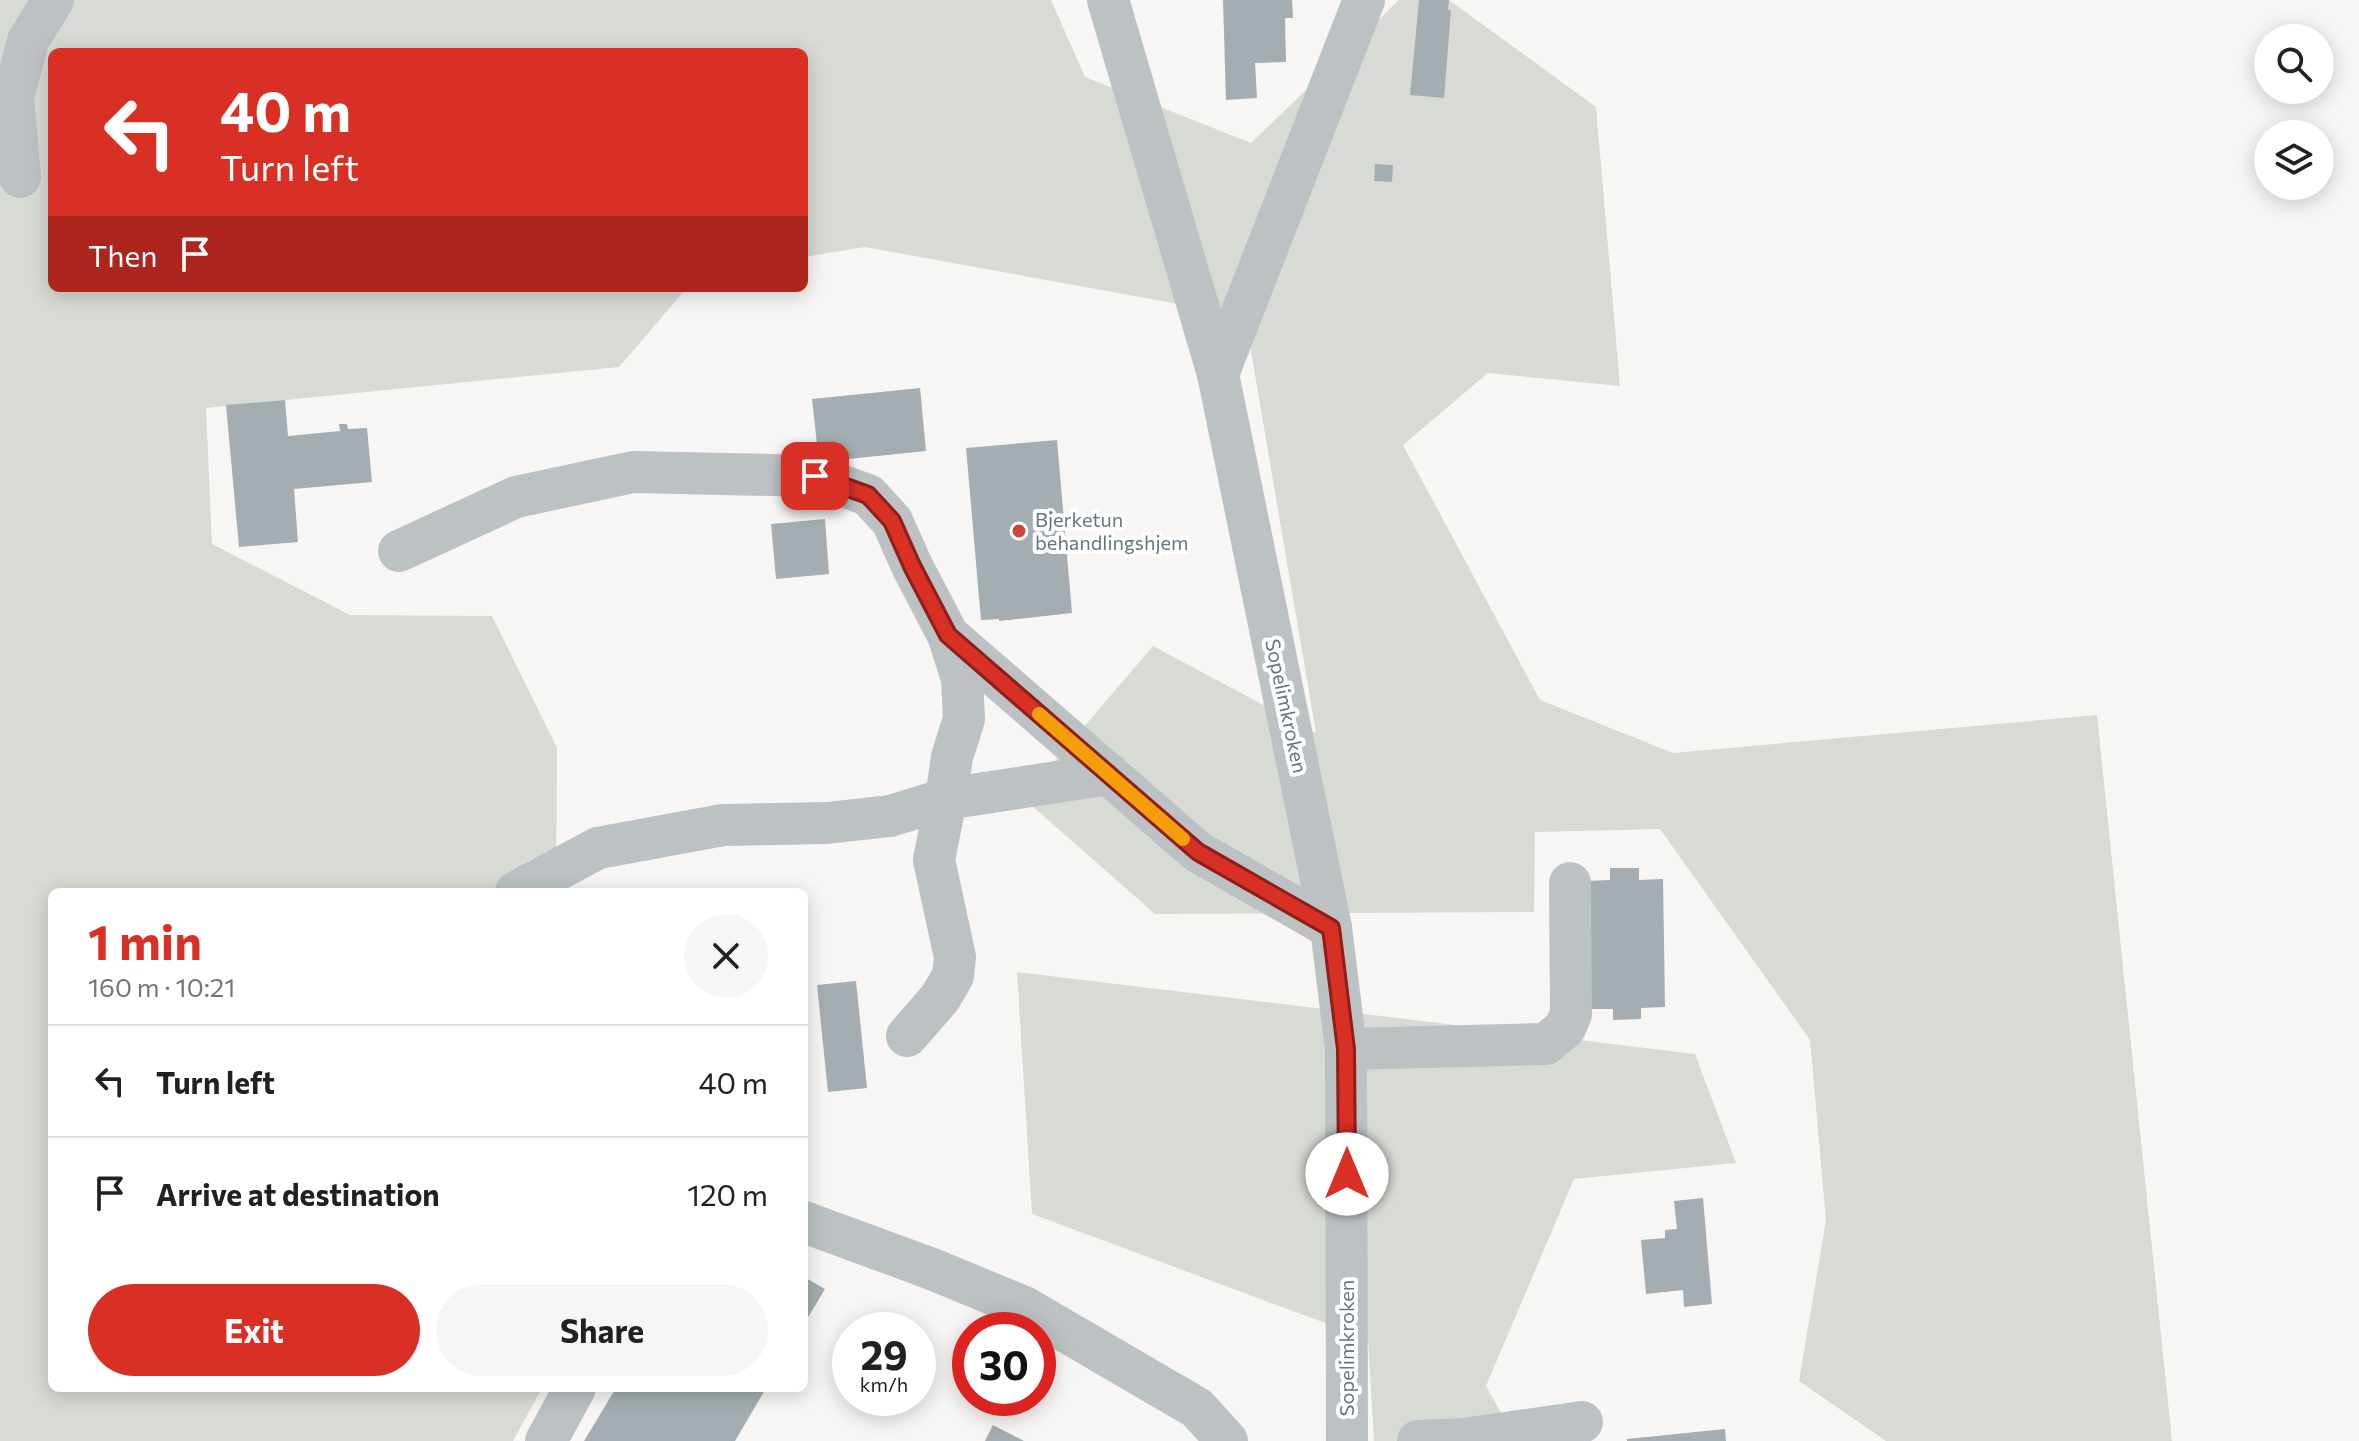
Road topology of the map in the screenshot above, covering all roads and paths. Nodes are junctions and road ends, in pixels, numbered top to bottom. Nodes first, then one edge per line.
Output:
1 (53, 0) edge
2 (1108, 0) edge
3 (1364, 0) edge
4 (20, 177) dead end
5 (1218, 374) junction
6 (399, 551) dead end
7 (948, 635) junction
8 (1109, 774) junction
9 (946, 799) junction
10 (1570, 883) dead end
11 (523, 888) edge
12 (1331, 928) junction
13 (907, 1036) dead end
14 (1346, 1049) junction
15 (808, 1223) edge
16 (573, 1392) edge
17 (1582, 1422) dead end
18 (1198, 1424) edge
19 (546, 1441) edge
20 (1227, 1441) edge
21 (1347, 1441) edge
22 (1418, 1441) edge

1 - 4 street
2 - 5 street, Sopelimkroken
3 - 5 street
5 - 12 street, Sopelimkroken
6 - 7 street
7 - 8 street
7 - 9 street
8 - 9 street
8 - 12 street
9 - 11 street
9 - 13 street
10 - 14 street
12 - 14 street, Sopelimkroken
14 - 21 street, Sopelimkroken
15 - 18 street
16 - 19 street
17 - 22 street
18 - 20 street

